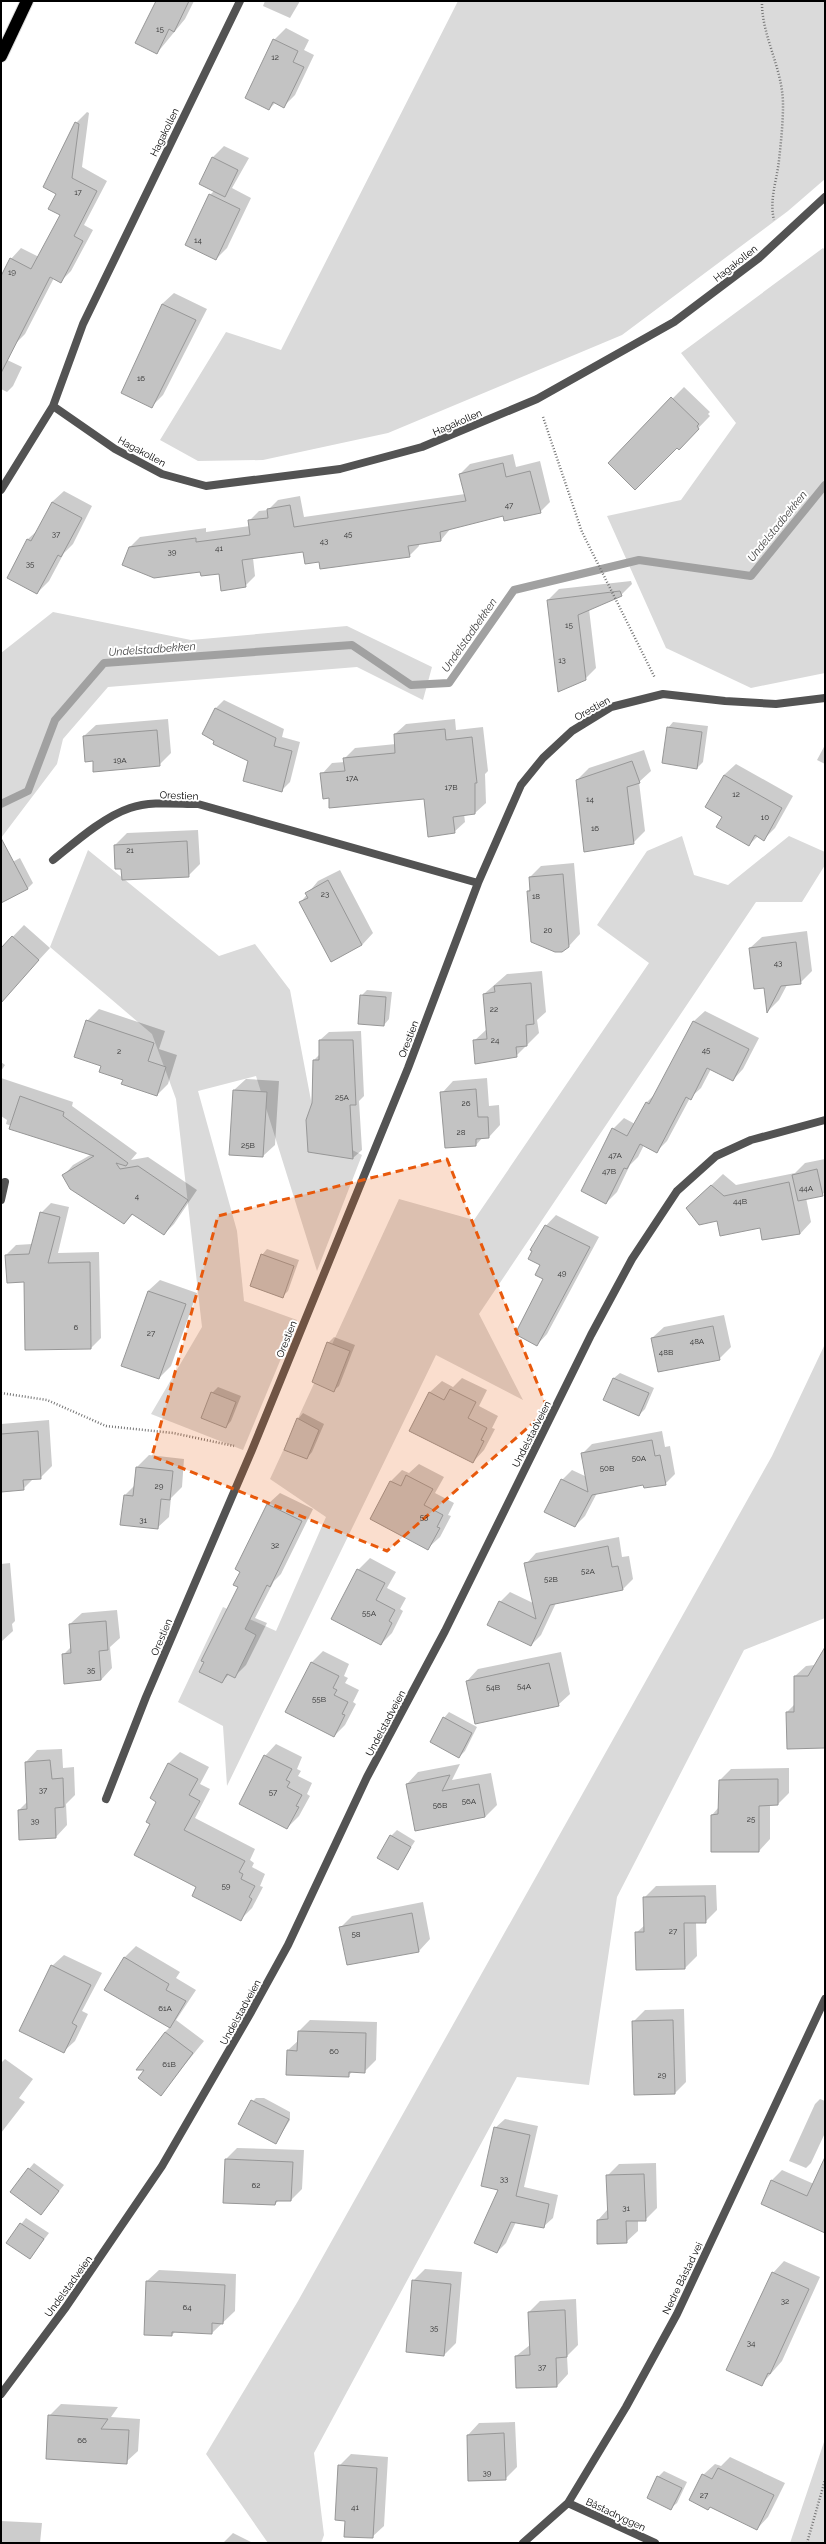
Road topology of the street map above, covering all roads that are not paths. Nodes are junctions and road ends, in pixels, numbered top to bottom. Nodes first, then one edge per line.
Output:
1 (27, 1) edge
2 (240, 1) edge
3 (1, 56) edge
4 (825, 197) edge
5 (53, 406) junction
6 (1, 490) edge
7 (825, 698) edge
8 (53, 860) dead end
9 (478, 883) junction
10 (825, 1120) edge
11 (5, 1182) dead end
12 (1, 1200) edge
13 (106, 1799) dead end
14 (825, 1999) edge
15 (1, 2394) edge
16 (568, 2503) junction
17 (522, 2543) edge
18 (656, 2543) edge

1 - 3 highway
2 - 5 street, Hagakollen
4 - 5 street, Hagakollen
5 - 6 street, Hagakollen
7 - 9 street, Orestien
8 - 9 street, Orestien
9 - 13 street, Orestien
10 - 15 street, Undelstadveien
11 - 12 street
14 - 16 street, Nedre Båstad vei
16 - 17 street, Nedre Båstad vei
16 - 18 street, Båstadryggen

